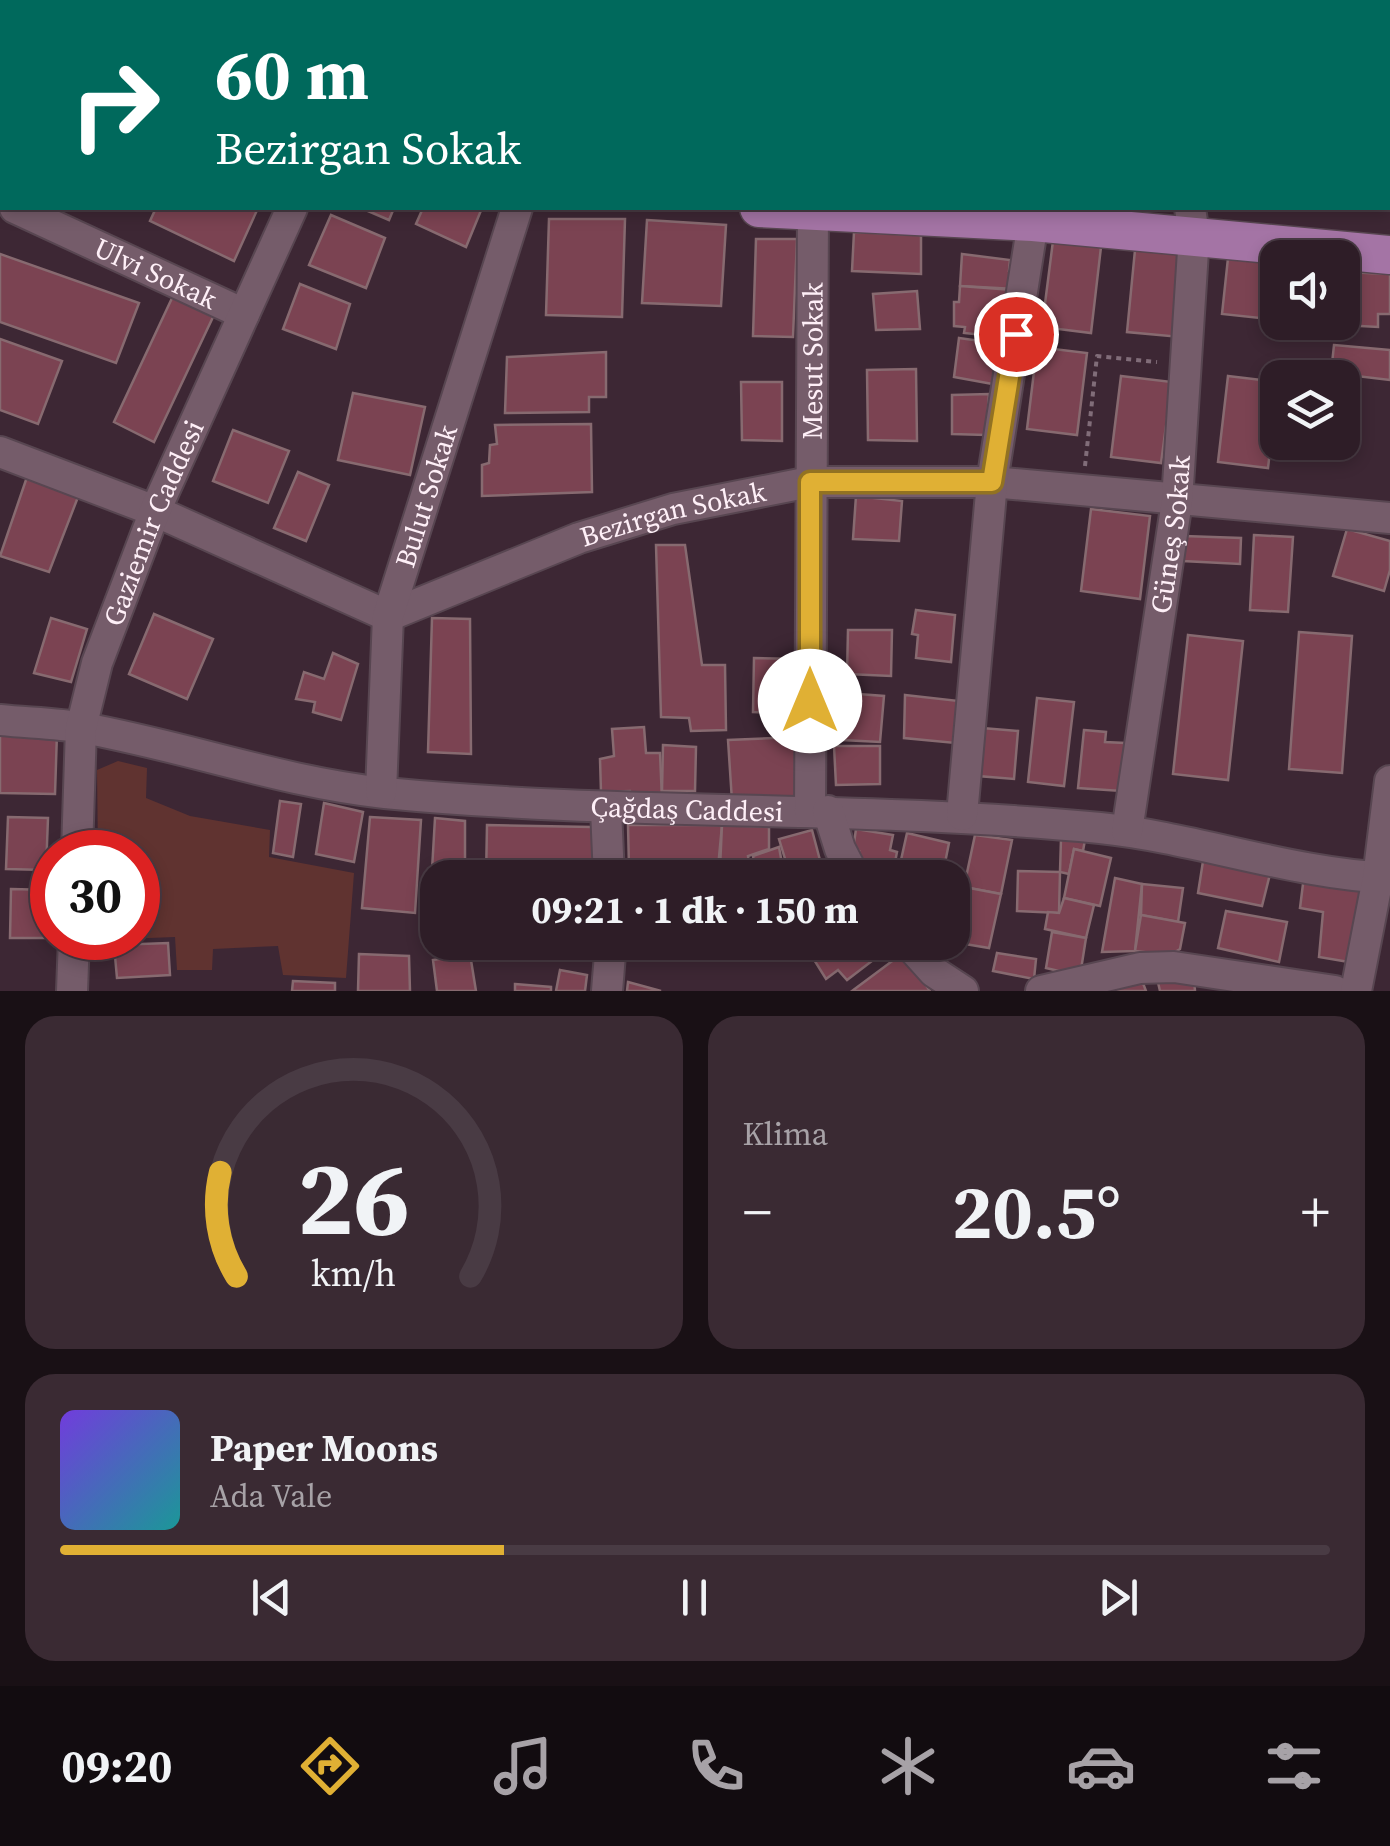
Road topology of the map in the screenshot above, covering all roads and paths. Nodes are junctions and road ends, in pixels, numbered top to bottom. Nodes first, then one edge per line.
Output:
1 (19, 210) edge
2 (291, 210) edge
3 (515, 210) edge
4 (813, 210) joint
5 (940, 212) edge
6 (1192, 221) edge
7 (1033, 222) junction
8 (1390, 255) edge
9 (244, 314) junction
10 (1187, 366) junction
11 (0, 452) edge
12 (810, 482) junction
13 (992, 482) junction
14 (1082, 490) junction
15 (1176, 500) junction
16 (156, 511) junction
17 (1390, 518) edge
18 (388, 616) junction
19 (0, 720) edge
20 (82, 728) junction
21 (1390, 781) edge
22 (382, 792) junction
23 (606, 809) junction
24 (819, 811) junction
25 (962, 814) junction
26 (78, 830) edge
27 (1127, 831) junction
28 (608, 860) edge
29 (845, 860) edge
30 (1384, 878) edge
31 (73, 960) edge
32 (610, 960) edge
33 (923, 960) edge
34 (1204, 980) edge
35 (72, 991) edge
36 (607, 991) edge
37 (963, 991) edge
38 (1041, 991) edge
39 (1335, 991) edge
40 (1356, 991) edge

1 - 9 street, Ulvi Sokak
2 - 9 street, Gaziemir Caddesi
3 - 18 street, Bulut Sokak
4 - 5 main road
4 - 12 street, Mesut Sokak
5 - 7 main road
6 - 7 main road
6 - 8 main road
6 - 10 street, Güneş Sokak
7 - 13 street
9 - 16 street, Gaziemir Caddesi
10 - 14 path
10 - 15 street, Güneş Sokak
11 - 16 street
12 - 13 street, Bezirgan Sokak
12 - 18 street, Bezirgan Sokak
12 - 24 street, Mesut Sokak
13 - 14 street, Bezirgan Sokak
13 - 25 street
14 - 15 street, Bezirgan Sokak
15 - 17 street, Bezirgan Sokak
15 - 27 street, Güneş Sokak
16 - 18 street
16 - 20 street, Gaziemir Caddesi
18 - 22 street, Bulut Sokak
19 - 20 street, Çağdaş Caddesi
20 - 22 street, Çağdaş Caddesi
20 - 26 street, Gaziemir Caddesi
21 - 30 street
22 - 23 street, Çağdaş Caddesi
23 - 24 street, Çağdaş Caddesi
23 - 28 street
24 - 25 street, Çağdaş Caddesi
24 - 29 street
25 - 27 street, Çağdaş Caddesi
27 - 30 street, Çağdaş Caddesi
30 - 40 street
31 - 35 street
32 - 36 street
33 - 37 street
34 - 38 street
34 - 39 street

